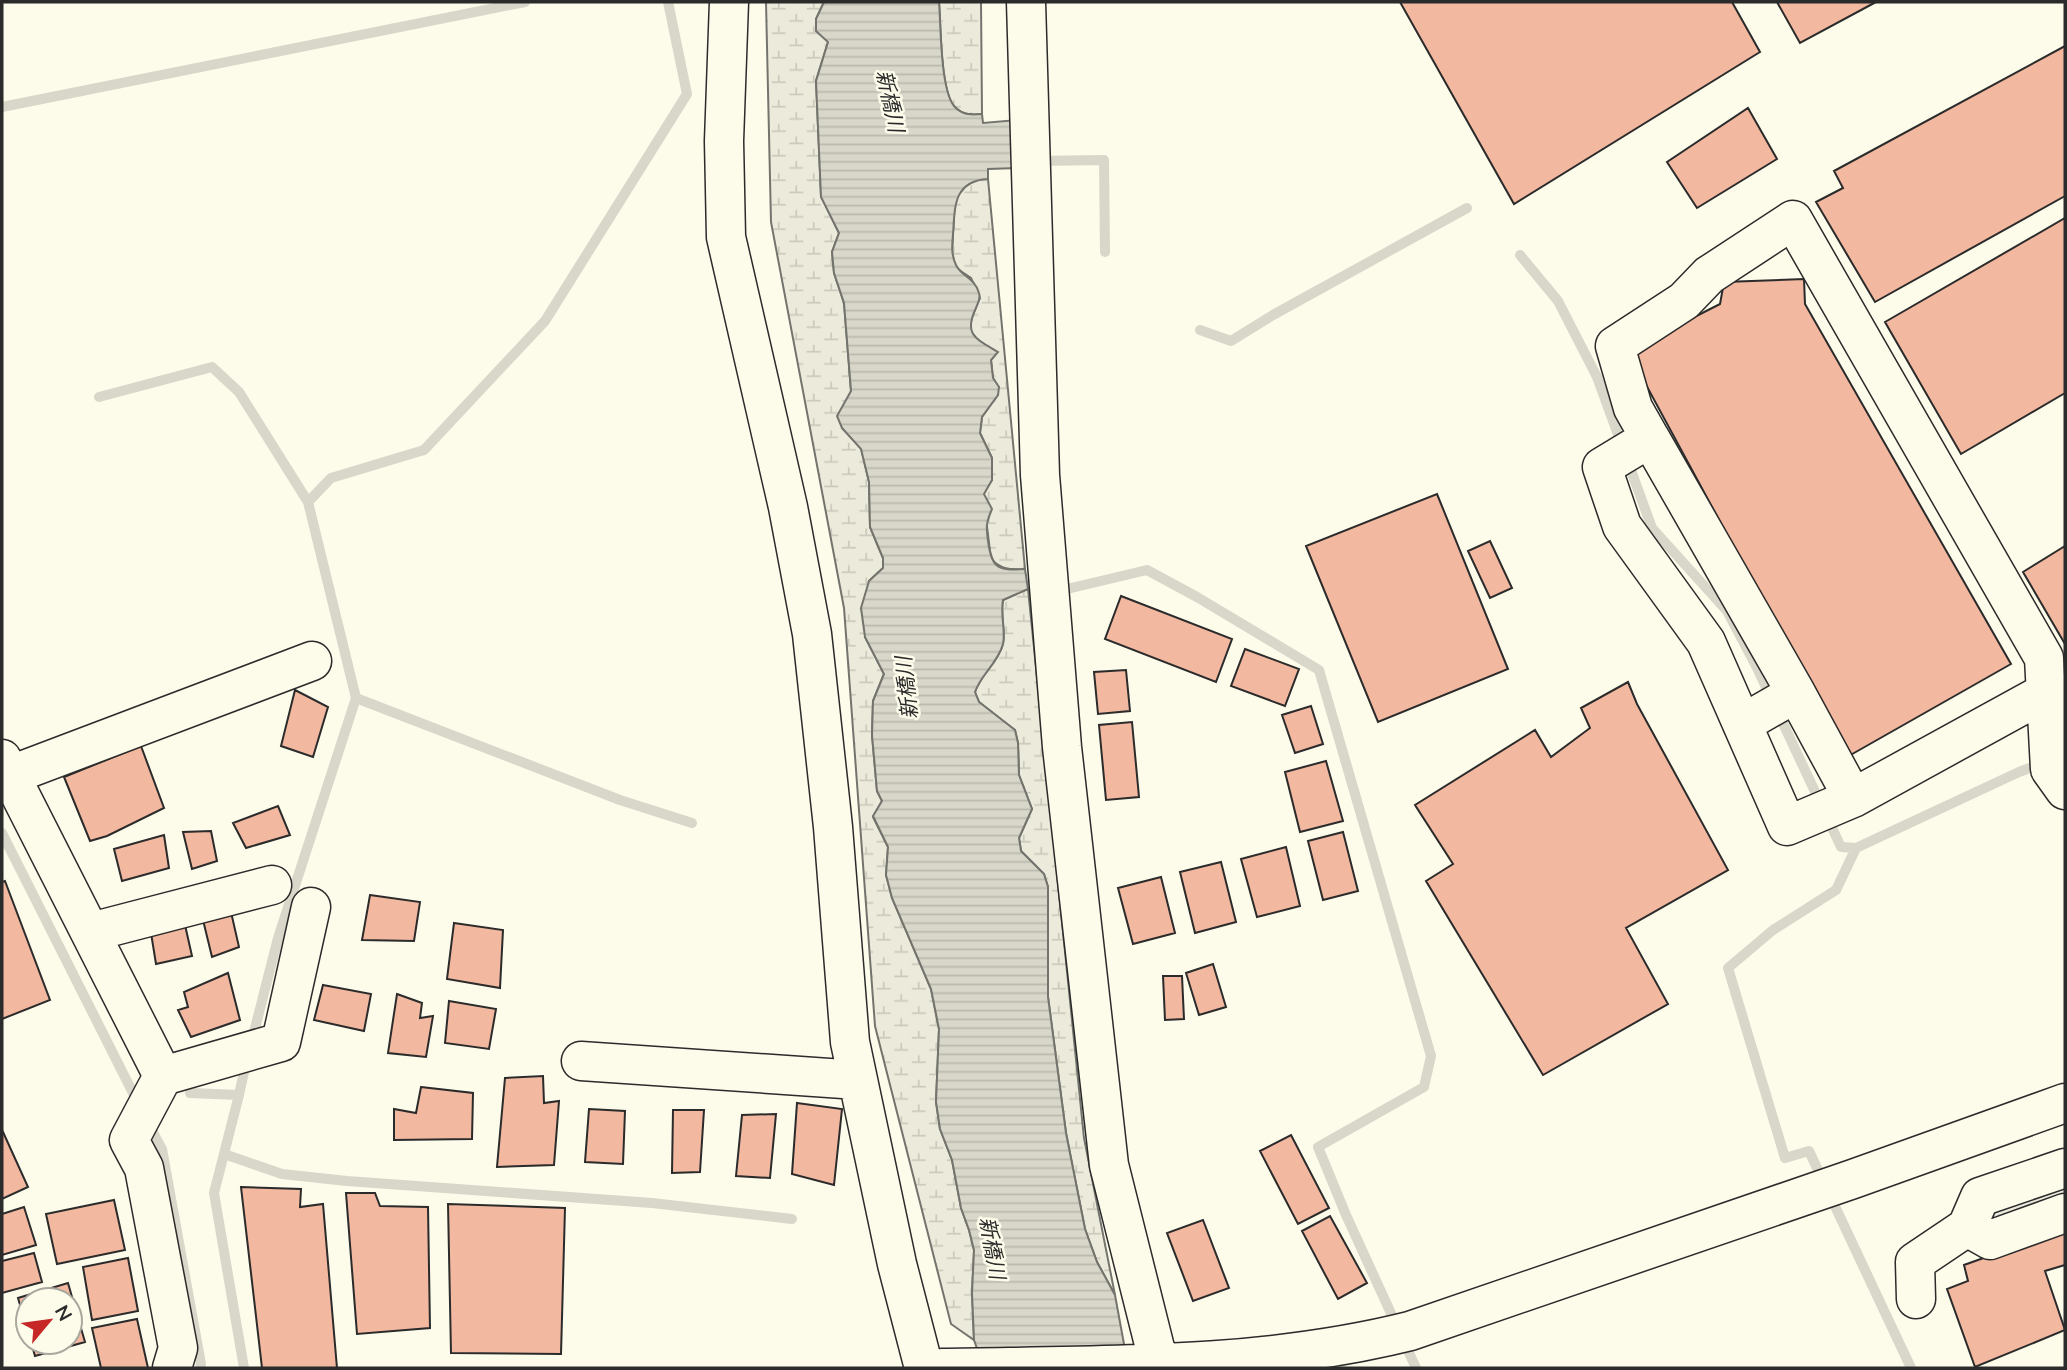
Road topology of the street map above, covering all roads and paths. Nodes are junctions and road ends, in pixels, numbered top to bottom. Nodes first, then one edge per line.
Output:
1 (729, 2) edge
2 (1027, 2) edge
3 (1635, 447) junction
4 (313, 661) dead end
5 (2046, 692) junction
6 (1773, 706) junction
7 (6, 767) edge
8 (2055, 767) edge
9 (1853, 798) junction
10 (272, 885) dead end
11 (311, 907) dead end
12 (90, 932) junction
13 (581, 1061) dead end
14 (858, 1080) junction
15 (149, 1102) junction
16 (2065, 1103) edge
17 (2065, 1168) edge
18 (2065, 1213) edge
19 (1967, 1227) junction
20 (1916, 1299) dead end
21 (1275, 1362) edge
22 (1159, 1366) edge
23 (172, 1368) edge
24 (924, 1368) edge
25 (942, 1368) edge

1 - 14 street
2 - 22 street
3 - 5 street
3 - 6 street
3 - 6 street
4 - 7 street
5 - 8 street
5 - 9 street
6 - 9 street
6 - 9 street
7 - 12 street
10 - 12 street
11 - 15 street
12 - 15 street
13 - 14 street
14 - 24 street
15 - 23 street
16 - 21 street
17 - 19 street
18 - 19 street
19 - 20 street
21 - 22 street
22 - 25 street

